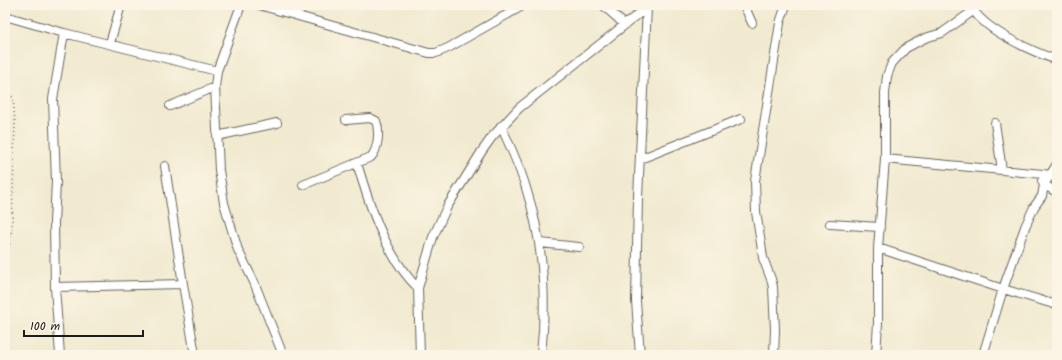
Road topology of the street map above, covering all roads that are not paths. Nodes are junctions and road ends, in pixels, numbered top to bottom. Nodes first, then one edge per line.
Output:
1 (121, 5) edge
2 (241, 5) edge
3 (259, 5) edge
4 (602, 5) edge
5 (744, 5) edge
6 (786, 5) edge
7 (520, 6) edge
8 (648, 6) edge
9 (972, 8) edge
10 (5, 16) edge
11 (752, 23) dead end
12 (624, 24) junction
13 (64, 32) junction
14 (110, 43) junction
15 (1057, 60) edge
16 (218, 71) junction
17 (215, 87) junction
18 (170, 106) dead end
19 (740, 119) dead end
20 (346, 120) dead end
21 (277, 123) dead end
22 (995, 123) dead end
23 (501, 126) junction
24 (217, 136) junction
25 (640, 159) junction
26 (885, 160) junction
27 (357, 163) junction
28 (1057, 163) edge
29 (165, 166) dead end
30 (1002, 170) junction
31 (1037, 174) junction
32 (1053, 176) edge
33 (303, 185) dead end
34 (1044, 185) junction
35 (1056, 189) edge
36 (1042, 196) junction
37 (830, 224) dead end
38 (880, 227) junction
39 (540, 243) junction
40 (579, 247) dead end
41 (878, 248) junction
42 (183, 284) junction
43 (55, 287) junction
44 (418, 288) junction
45 (1003, 289) junction
46 (1057, 305) edge
47 (60, 355) edge
48 (196, 355) edge
49 (283, 355) edge
50 (420, 355) edge
51 (541, 355) edge
52 (640, 355) edge
53 (774, 355) edge
54 (876, 355) edge
55 (983, 355) edge

1 - 14 street
2 - 16 street
3 - 7 street
4 - 12 street
5 - 11 street
6 - 53 street
8 - 12 street
8 - 25 street
9 - 15 street
9 - 26 street
10 - 13 street
12 - 23 street
13 - 14 street
13 - 43 street
14 - 16 street
16 - 17 street
17 - 18 street
17 - 24 street
19 - 25 street
20 - 27 street
21 - 24 street
22 - 30 street
23 - 39 street
23 - 44 street
24 - 49 street
25 - 52 street
26 - 30 street
26 - 38 street
27 - 33 street
27 - 44 street
28 - 32 street
29 - 42 street
30 - 31 street
31 - 32 street
31 - 34 street
32 - 34 street
34 - 35 street
34 - 36 street
35 - 36 street
36 - 45 street
37 - 38 street
38 - 41 street
39 - 40 street
39 - 51 street
41 - 45 street
41 - 54 street
42 - 43 street
42 - 48 street
43 - 47 street
44 - 50 street
45 - 46 street
45 - 55 street

